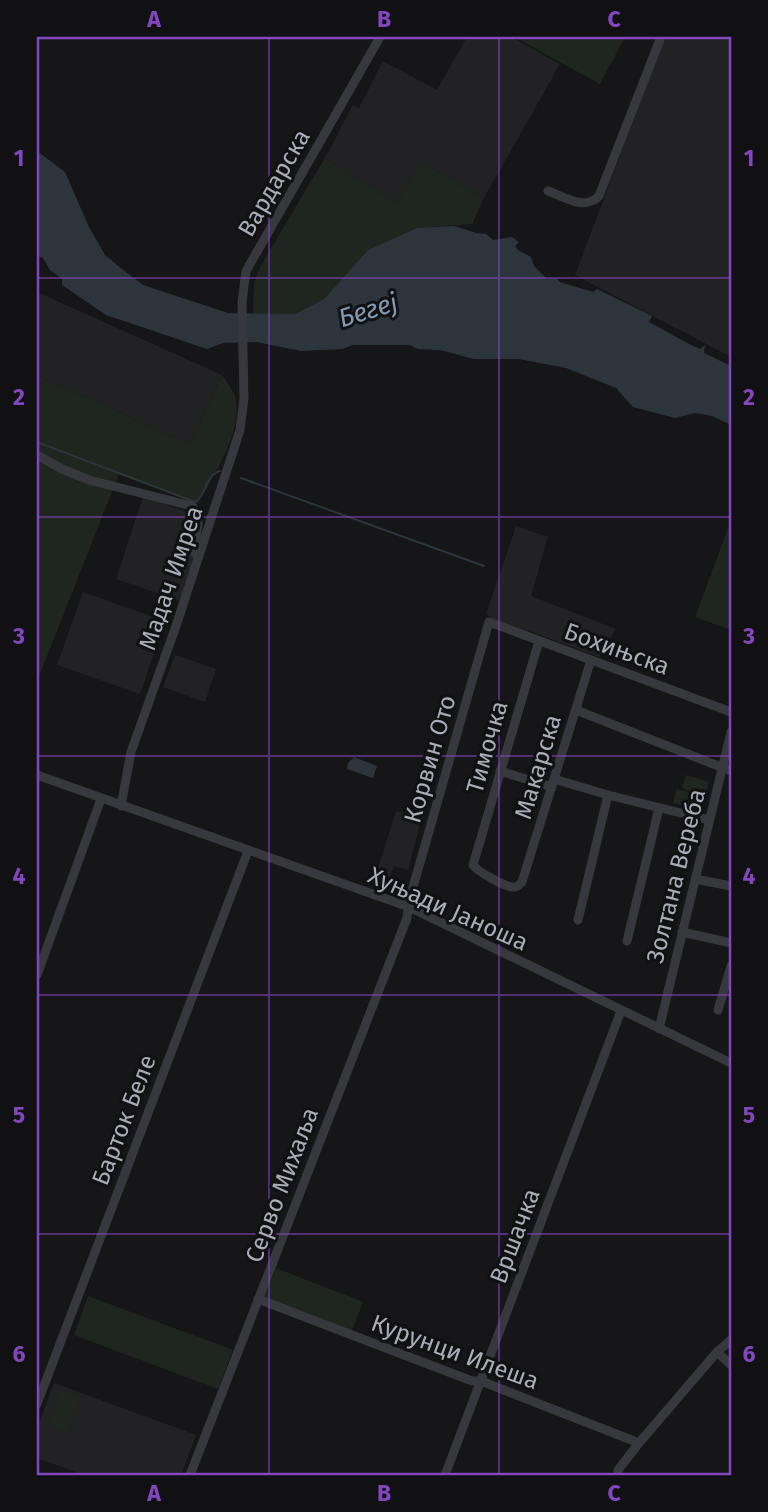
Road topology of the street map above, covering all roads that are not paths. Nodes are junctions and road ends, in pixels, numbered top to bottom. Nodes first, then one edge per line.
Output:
1 (380, 37) edge
2 (662, 37) edge
3 (548, 191) dead end
4 (243, 360) joint
5 (37, 455) edge
6 (199, 557) junction
7 (489, 622) joint
8 (539, 641) junction
9 (591, 660) junction
10 (576, 710) junction
11 (731, 712) edge
12 (731, 732) edge
13 (727, 769) edge
14 (500, 771) junction
15 (37, 775) edge
16 (553, 783) junction
17 (608, 796) junction
18 (101, 799) junction
19 (121, 806) junction
20 (659, 808) junction
21 (709, 820) junction
22 (248, 850) junction
23 (695, 879) junction
24 (520, 884) joint
25 (731, 886) edge
26 (409, 907) junction
27 (578, 920) dead end
28 (682, 932) junction
29 (627, 941) dead end
30 (731, 943) edge
31 (731, 966) edge
32 (37, 975) edge
33 (718, 1010) dead end
34 (621, 1011) junction
35 (659, 1029) junction
36 (731, 1063) edge
37 (258, 1299) junction
38 (731, 1340) edge
39 (718, 1352) junction
40 (731, 1365) edge
41 (481, 1381) junction
42 (37, 1404) edge
43 (639, 1443) junction
44 (190, 1475) edge
45 (445, 1475) edge
46 (618, 1475) edge

1 - 4 street, Вардарска
2 - 3 street
4 - 6 street, Мадач Имреа
5 - 6 street
6 - 19 street, Мадач Имреа
7 - 8 street, Бохињска
7 - 26 street, Корвин Ото
8 - 9 street, Бохињска
8 - 14 street, Тимочка
9 - 10 street, Макарска
9 - 11 street, Бохињска
10 - 13 street
10 - 16 street, Макарска
12 - 13 street, Золтана Вереба
13 - 21 street, Золтана Вереба
14 - 16 street
14 - 24 street, Тимочка
15 - 18 street, Хуњади Јаноша
16 - 17 street
16 - 24 street, Макарска
17 - 20 street
17 - 27 street
18 - 19 street, Хуњади Јаноша
18 - 32 street
19 - 22 street, Хуњади Јаноша
20 - 21 street
20 - 29 street
21 - 23 street, Золтана Вереба
22 - 26 street, Хуњади Јаноша
22 - 42 street, Барток Беле
23 - 25 street
23 - 28 street, Золтана Вереба
26 - 34 street, Хуњади Јаноша
26 - 37 street, Серво Михаља
28 - 30 street
28 - 35 street, Золтана Вереба
31 - 33 street
34 - 35 street, Хуњади Јаноша
34 - 41 street, Вршачка
35 - 36 street, Хуњади Јаноша
37 - 41 street, Курунци Илеша
37 - 44 street, Серво Михаља
38 - 39 street
39 - 40 street
39 - 43 street
41 - 43 street, Курунци Илеша
41 - 45 street, Вршачка
43 - 46 street

